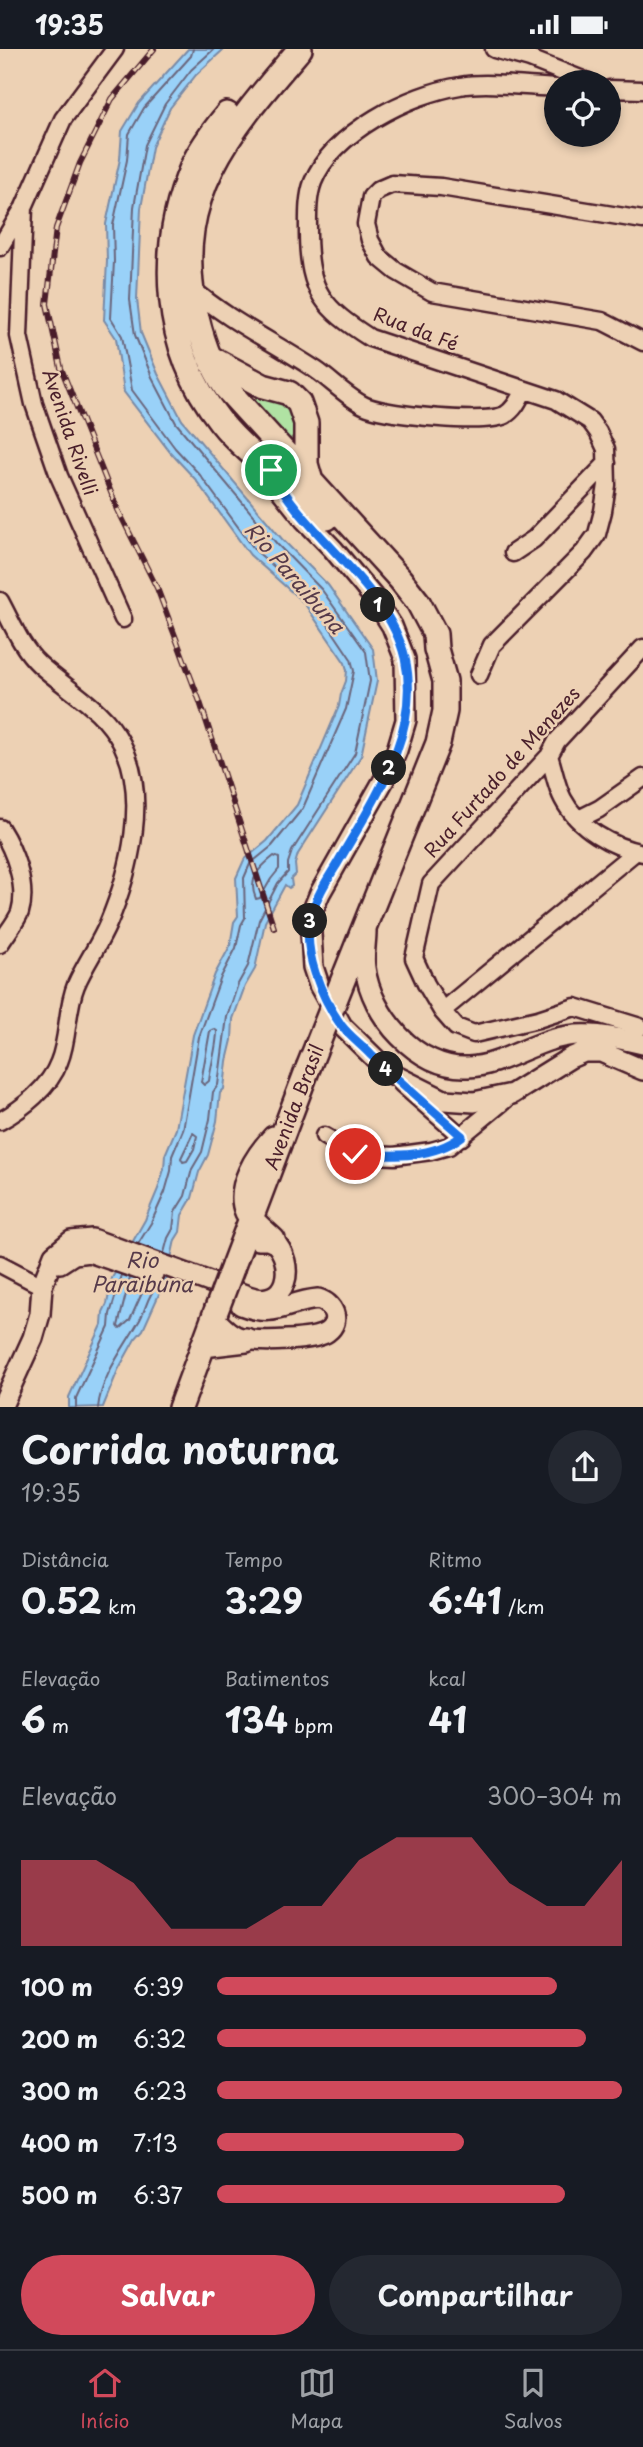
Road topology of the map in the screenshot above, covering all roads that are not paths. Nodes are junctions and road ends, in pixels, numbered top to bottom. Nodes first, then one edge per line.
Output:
1 (116, 49) edge
2 (280, 49) edge
3 (300, 49) edge
4 (494, 49) edge
5 (558, 70) edge
6 (544, 88) edge
7 (621, 89) edge
8 (643, 90) edge
9 (24, 207) junction
10 (643, 220) edge
11 (0, 247) edge
12 (191, 288) junction
13 (643, 342) edge
14 (209, 357) junction
15 (264, 386) junction
16 (524, 390) junction
17 (240, 404) junction
18 (306, 431) junction
19 (243, 446) junction
20 (279, 462) junction
21 (607, 463) junction
22 (310, 478) junction
23 (513, 553) dead end
24 (370, 554) junction
25 (0, 601) edge
26 (123, 619) dead end
27 (643, 648) edge
28 (479, 675) dead end
29 (550, 756) junction
30 (643, 778) edge
31 (579, 819) junction
32 (0, 828) edge
33 (639, 852) edge
34 (366, 927) junction
35 (5, 928) edge
36 (0, 944) edge
37 (442, 1011) junction
38 (642, 1032) edge
39 (643, 1069) edge
40 (390, 1073) junction
41 (513, 1094) junction
42 (0, 1121) edge
43 (324, 1136) dead end
44 (462, 1136) junction
45 (251, 1219) junction
46 (273, 1240) junction
47 (236, 1258) junction
48 (0, 1264) edge
49 (46, 1277) junction
50 (192, 1281) junction
51 (215, 1314) junction
52 (246, 1339) junction
53 (203, 1345) junction
54 (1, 1403) edge
55 (180, 1407) edge

1 - 9 street
2 - 19 highway
3 - 12 highway
4 - 5 street
6 - 16 street, Rua da Fé
7 - 8 street
9 - 11 street
9 - 26 street, Avenida Rivelli
10 - 13 street
12 - 14 highway
12 - 16 street
14 - 15 highway
14 - 17 highway
15 - 17 highway
15 - 18 highway
16 - 21 street, Rua da Fé
17 - 19 highway
17 - 20 highway
18 - 20 highway
18 - 22 highway
19 - 20 highway
20 - 22 highway
20 - 24 highway
20 - 40 main road
21 - 23 street
21 - 28 street, Rua da Fé
22 - 24 highway
24 - 34 highway, Avenida Brasil
25 - 42 street
27 - 29 street, Rua Furtado de Menezes
29 - 31 street
29 - 37 street, Rua Furtado de Menezes
30 - 31 street
31 - 33 street
32 - 35 street
33 - 37 street
34 - 38 main road
34 - 45 highway, Avenida Brasil, bridge
35 - 36 street
37 - 38 street, Rua Furtado de Menezes
39 - 41 main road
40 - 41 main road
40 - 44 street
41 - 44 street
43 - 44 street
45 - 46 highway
45 - 47 highway
46 - 47 main road
46 - 50 main road
47 - 51 highway, bridge
48 - 49 street
49 - 50 main road
49 - 54 main road
50 - 52 main road
51 - 52 main road
51 - 53 highway
52 - 53 highway
53 - 55 highway

